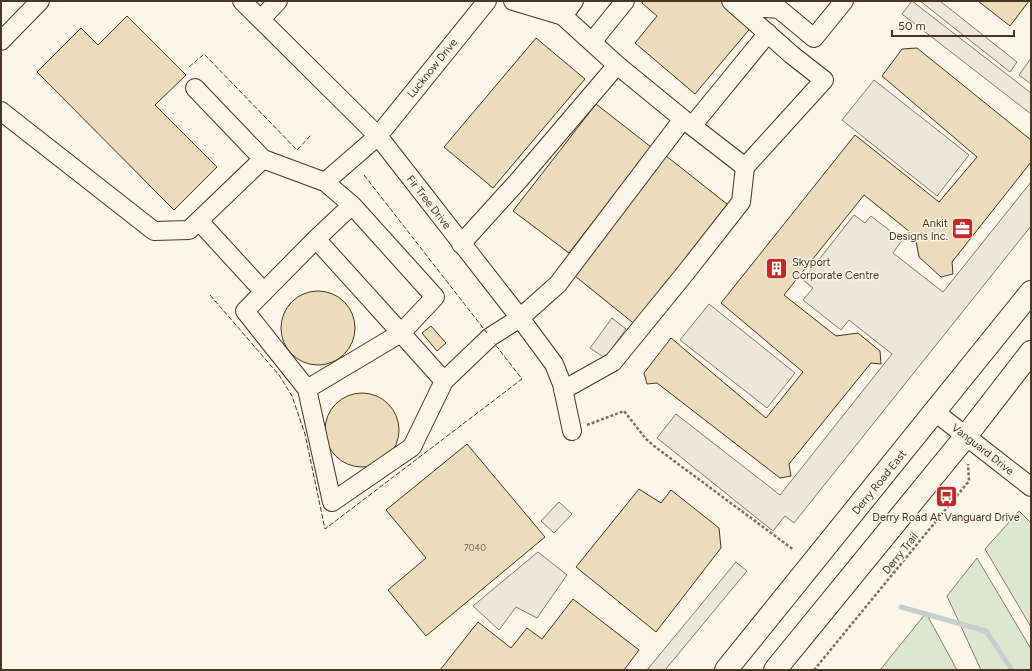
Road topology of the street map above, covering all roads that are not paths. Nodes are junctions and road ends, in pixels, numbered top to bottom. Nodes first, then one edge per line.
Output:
1 (40, 1) edge
2 (242, 1) edge
3 (278, 1) edge
4 (487, 1) edge
5 (513, 1) edge
6 (574, 1) edge
7 (625, 1) edge
8 (844, 1) edge
9 (734, 3) edge
10 (782, 5) edge
11 (559, 8) edge
12 (261, 19) junction
13 (768, 34) junction
14 (1, 41) edge
15 (592, 42) junction
16 (617, 65) junction
17 (195, 88) dead end
18 (1, 111) edge
19 (687, 122) junction
20 (378, 136) junction
21 (263, 159) junction
22 (745, 167) junction
23 (325, 182) junction
24 (352, 205) junction
25 (199, 221) junction
26 (316, 239) junction
27 (461, 244) junction
28 (264, 292) junction
29 (1031, 292) edge
30 (520, 318) junction
31 (401, 333) junction
32 (1031, 352) edge
33 (444, 381) junction
34 (307, 389) junction
35 (563, 390) junction
36 (935, 412) junction
37 (572, 431) road end
38 (966, 436) junction
39 (1031, 487) edge
40 (726, 670) edge
41 (775, 670) edge

1 - 14 street
2 - 12 street, Fir Tree Drive
3 - 12 street
4 - 20 street, Lucknow Drive
5 - 11 street
6 - 11 street
7 - 15 street
8 - 10 street
9 - 10 street
9 - 13 street
11 - 15 street
12 - 20 street, Fir Tree Drive
13 - 19 street
13 - 22 street
15 - 16 street
16 - 19 street
16 - 27 street
17 - 21 street
18 - 25 street
19 - 22 street
19 - 30 street
20 - 23 street, Lucknow Drive
20 - 27 street, Fir Tree Drive
21 - 23 street
21 - 25 street
22 - 35 street
23 - 24 street
24 - 26 street
24 - 31 street
25 - 28 street
26 - 28 street
26 - 31 street
27 - 30 street, Fir Tree Drive
28 - 34 street
29 - 36 main road, Derry Road East
30 - 33 street
30 - 35 street, Fir Tree Drive
31 - 33 street
31 - 34 street
32 - 38 main road
33 - 34 street
35 - 37 street, Fir Tree Drive
36 - 38 street, Vanguard Drive
36 - 40 main road, Derry Road East
38 - 39 street, Vanguard Drive
38 - 41 main road

